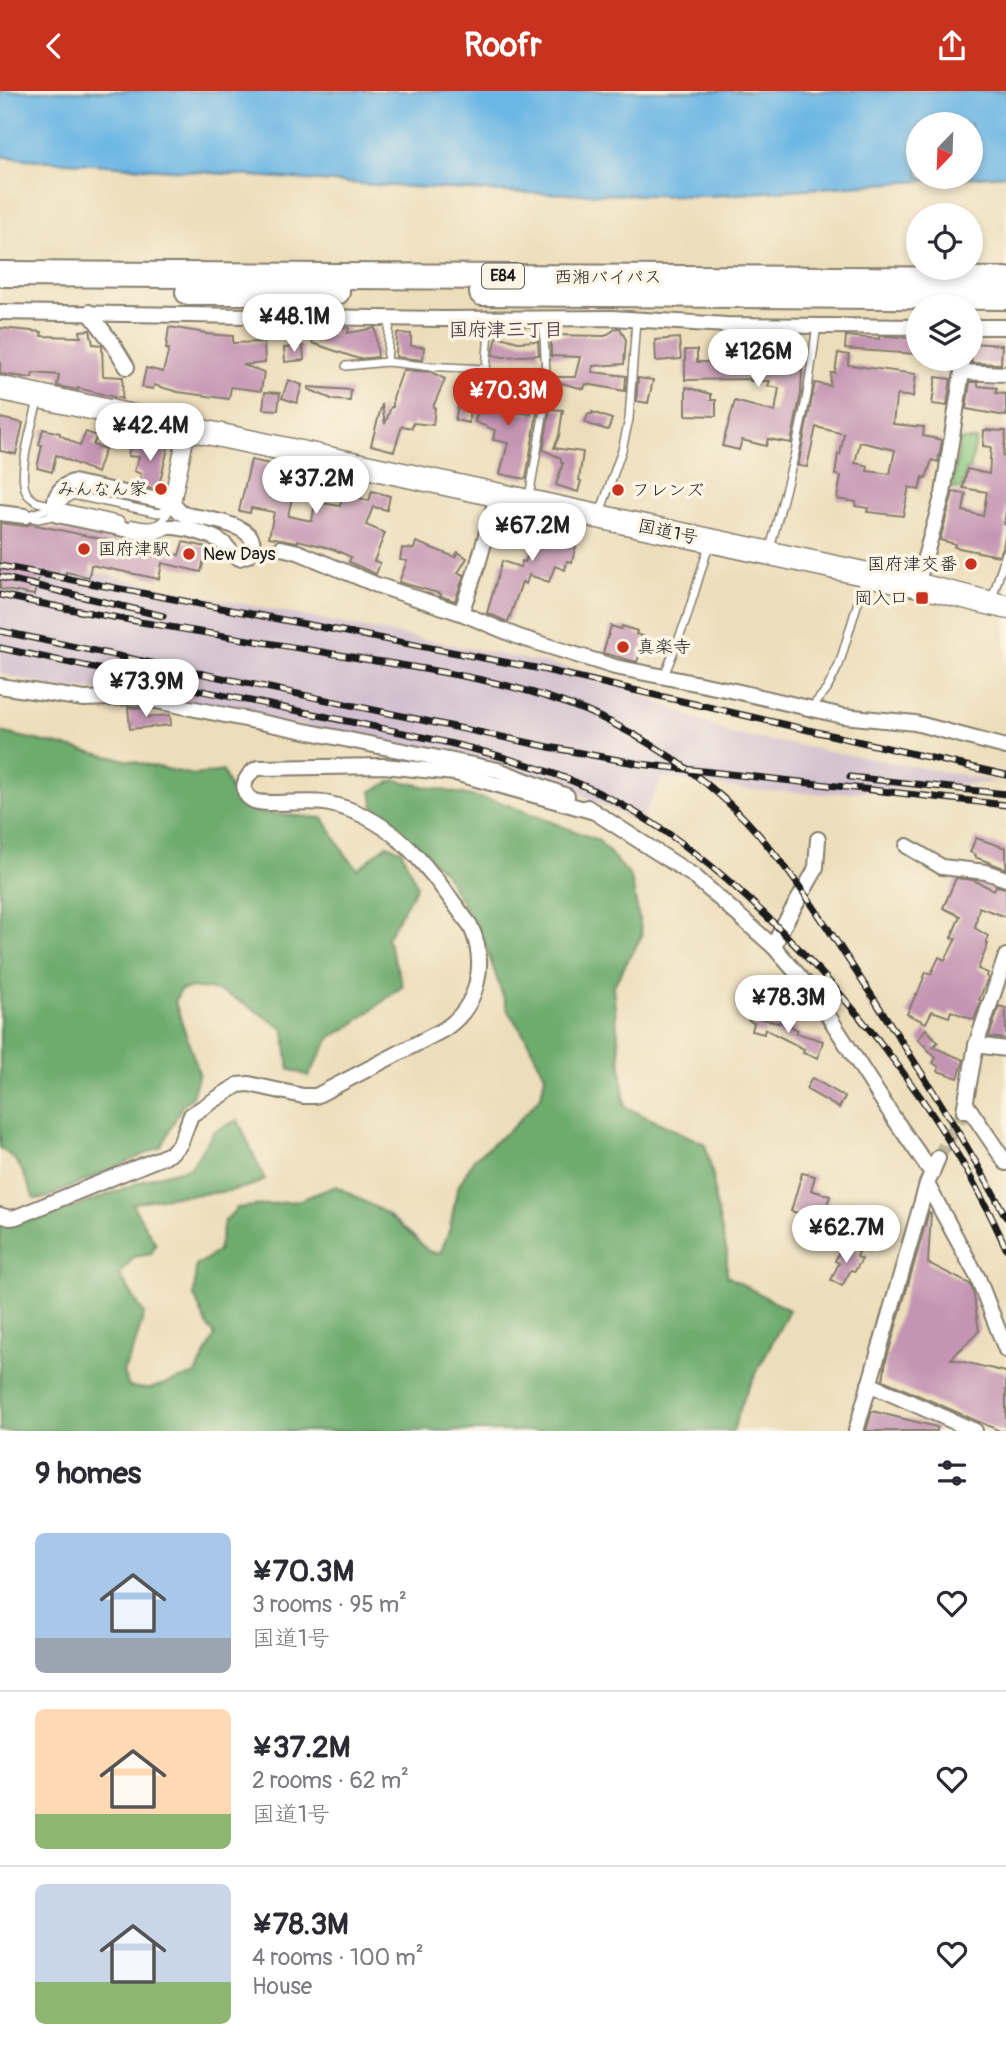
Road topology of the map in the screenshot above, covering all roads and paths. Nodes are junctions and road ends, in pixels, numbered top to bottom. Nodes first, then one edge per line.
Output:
1 (1006, 273) edge
2 (0, 274) edge
3 (983, 275) edge
4 (906, 279) edge
5 (983, 280) edge
6 (1006, 280) edge
7 (0, 291) edge
8 (1006, 297) edge
9 (0, 312) edge
10 (89, 312) junction
11 (390, 318) junction
12 (543, 318) junction
13 (490, 319) junction
14 (636, 320) junction
15 (817, 325) junction
16 (906, 327) edge
17 (983, 327) edge
18 (1006, 327) edge
19 (387, 362) junction
20 (346, 366) dead end
21 (127, 367) dead end
22 (983, 369) edge
23 (961, 371) edge
24 (1006, 374) edge
25 (0, 388) edge
26 (39, 396) junction
27 (187, 429) junction
28 (497, 496) junction
29 (528, 501) junction
30 (172, 503) junction
31 (55, 511) junction
32 (0, 513) edge
33 (25, 516) joint
34 (598, 517) junction
35 (710, 541) junction
36 (281, 548) dead end
37 (769, 553) junction
38 (1006, 553) edge
39 (866, 575) junction
40 (917, 585) junction
41 (998, 606) edge
42 (461, 613) junction
43 (663, 677) junction
44 (0, 686) edge
45 (811, 709) junction
46 (1006, 747) edge
47 (595, 812) junction
48 (818, 839) dead end
49 (907, 846) dead end
50 (1006, 879) edge
51 (774, 947) junction
52 (1006, 956) edge
53 (976, 1045) junction
54 (1006, 1049) edge
55 (939, 1159) tunnel mouth
56 (1006, 1163) edge
57 (929, 1178) junction
58 (0, 1215) edge
59 (1006, 1350) edge
60 (869, 1384) junction
61 (856, 1431) edge
62 (975, 1431) edge

1 - 3 highway
2 - 4 highway, 西湘バイパス / E84
5 - 6 highway, 西湘バイパス / E84
7 - 8 highway, 西湘バイパス / E84
9 - 10 street
10 - 11 street
10 - 21 street
11 - 13 street
11 - 19 lane
12 - 13 street
12 - 14 street
12 - 29 lane
13 - 19 lane
14 - 15 street
14 - 34 lane
15 - 16 street
15 - 37 lane
17 - 18 street
19 - 20 lane
22 - 24 street
23 - 40 street
25 - 26 highway, 国道1号
26 - 27 highway, 国道1号
26 - 31 lane
27 - 28 highway, 国道1号
27 - 30 street
28 - 29 highway, 国道1号
28 - 42 street
29 - 34 highway, 国道1号
30 - 31 lane
30 - 31 street
30 - 31 street
31 - 33 lane
32 - 33 street
34 - 35 highway, 国道1号
35 - 37 highway, 国道1号
35 - 43 lane
36 - 42 street
37 - 39 highway, 国道1号
38 - 41 lane
39 - 40 highway, 国道1号
39 - 45 lane
40 - 41 highway, 国道1号
42 - 43 street
43 - 45 street
44 - 47 street
45 - 46 street
47 - 51 street
47 - 58 street
48 - 51 street
49 - 50 street
51 - 57 street
52 - 53 street
53 - 54 street
53 - 56 street
55 - 57 street
57 - 59 street
57 - 60 street
60 - 61 street
60 - 62 street

